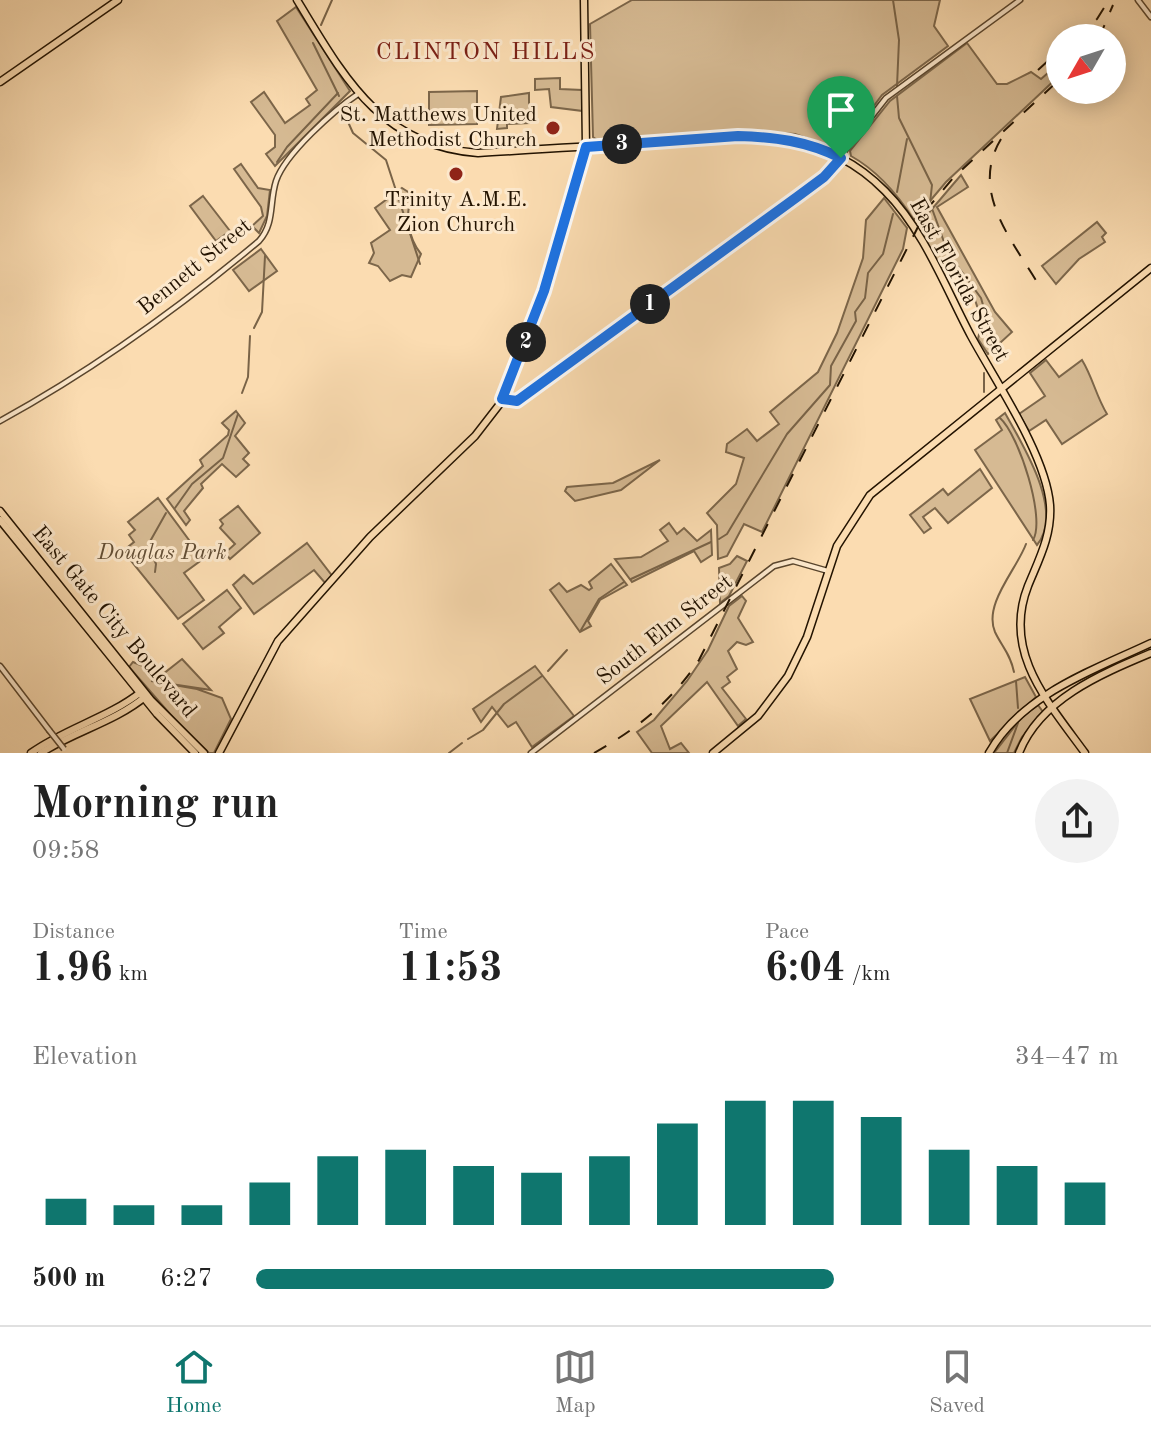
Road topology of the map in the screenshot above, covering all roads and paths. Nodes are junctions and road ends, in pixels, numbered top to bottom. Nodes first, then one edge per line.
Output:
1 (118, 0) edge
2 (297, 0) edge
3 (584, 0) edge
4 (1020, 0) edge
5 (1138, 0) edge
6 (1151, 17) edge
7 (0, 82) edge
8 (358, 94) junction
9 (586, 147) junction
10 (841, 158) junction
11 (1151, 268) edge
12 (999, 388) junction
13 (502, 399) junction
14 (0, 421) edge
15 (0, 511) edge
16 (0, 520) edge
17 (828, 571) junction
18 (1151, 643) edge
19 (1151, 653) edge
20 (0, 666) edge
21 (143, 694) junction
22 (1045, 697) junction
23 (1054, 709) junction
24 (225, 741) junction
25 (66, 751) edge
26 (31, 753) edge
27 (41, 753) edge
28 (195, 753) edge
29 (204, 753) edge
30 (219, 753) edge
31 (228, 753) edge
32 (531, 753) edge
33 (713, 753) edge
34 (989, 753) edge
35 (1019, 753) edge
36 (1085, 753) edge

1 - 7 main road
2 - 8 main road, East Florida Street
3 - 9 main road
4 - 10 street
5 - 6 street
8 - 9 main road, East Florida Street
8 - 14 street, Bennett Street
9 - 10 main road, East Florida Street
9 - 13 main road
10 - 12 main road, East Florida Street
10 - 13 street
11 - 12 main road
12 - 17 main road
12 - 22 main road, East Florida Street
13 - 24 main road
15 - 21 main road, East Gate City Boulevard
16 - 21 main road, East Gate City Boulevard
17 - 32 street, South Elm Street
17 - 33 main road
18 - 22 main road
19 - 23 main road
20 - 25 street, bridge
21 - 26 main road
21 - 27 main road
21 - 28 main road, East Gate City Boulevard
21 - 29 main road, East Gate City Boulevard
22 - 23 main road, East Florida Street
22 - 34 main road
23 - 35 main road
23 - 36 main road, East Florida Street
24 - 30 main road
24 - 31 main road

